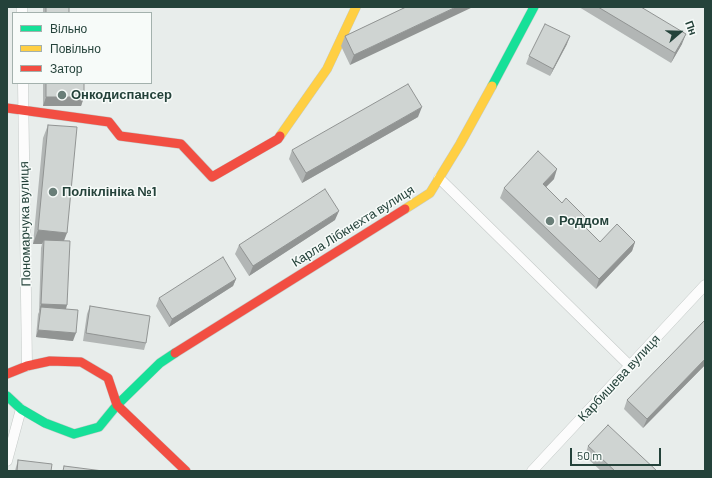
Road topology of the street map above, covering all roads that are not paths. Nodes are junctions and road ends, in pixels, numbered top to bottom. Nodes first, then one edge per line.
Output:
1 (356, 7) edge
2 (534, 7) edge
3 (23, 84) edge
4 (7, 108) edge
5 (24, 110) junction
6 (439, 178) junction
7 (705, 285) edge
8 (27, 366) junction
9 (630, 366) junction
10 (7, 374) edge
11 (7, 396) edge
12 (117, 405) junction
13 (20, 409) junction
14 (7, 461) edge
15 (186, 471) edge
16 (532, 471) edge

1 - 5 street
2 - 6 street, Карла Лібкнехта вулиця
3 - 5 street, Пономарчука вулиця
4 - 5 street
5 - 8 street, Пономарчука вулиця
6 - 9 street
6 - 12 street, Карла Лібкнехта вулиця
7 - 9 street, Карбишева вулиця
8 - 10 street
8 - 12 street
9 - 16 street, Карбишева вулиця
11 - 13 street, Карла Лібкнехта вулиця
12 - 13 street, Карла Лібкнехта вулиця
12 - 15 street
13 - 14 street

